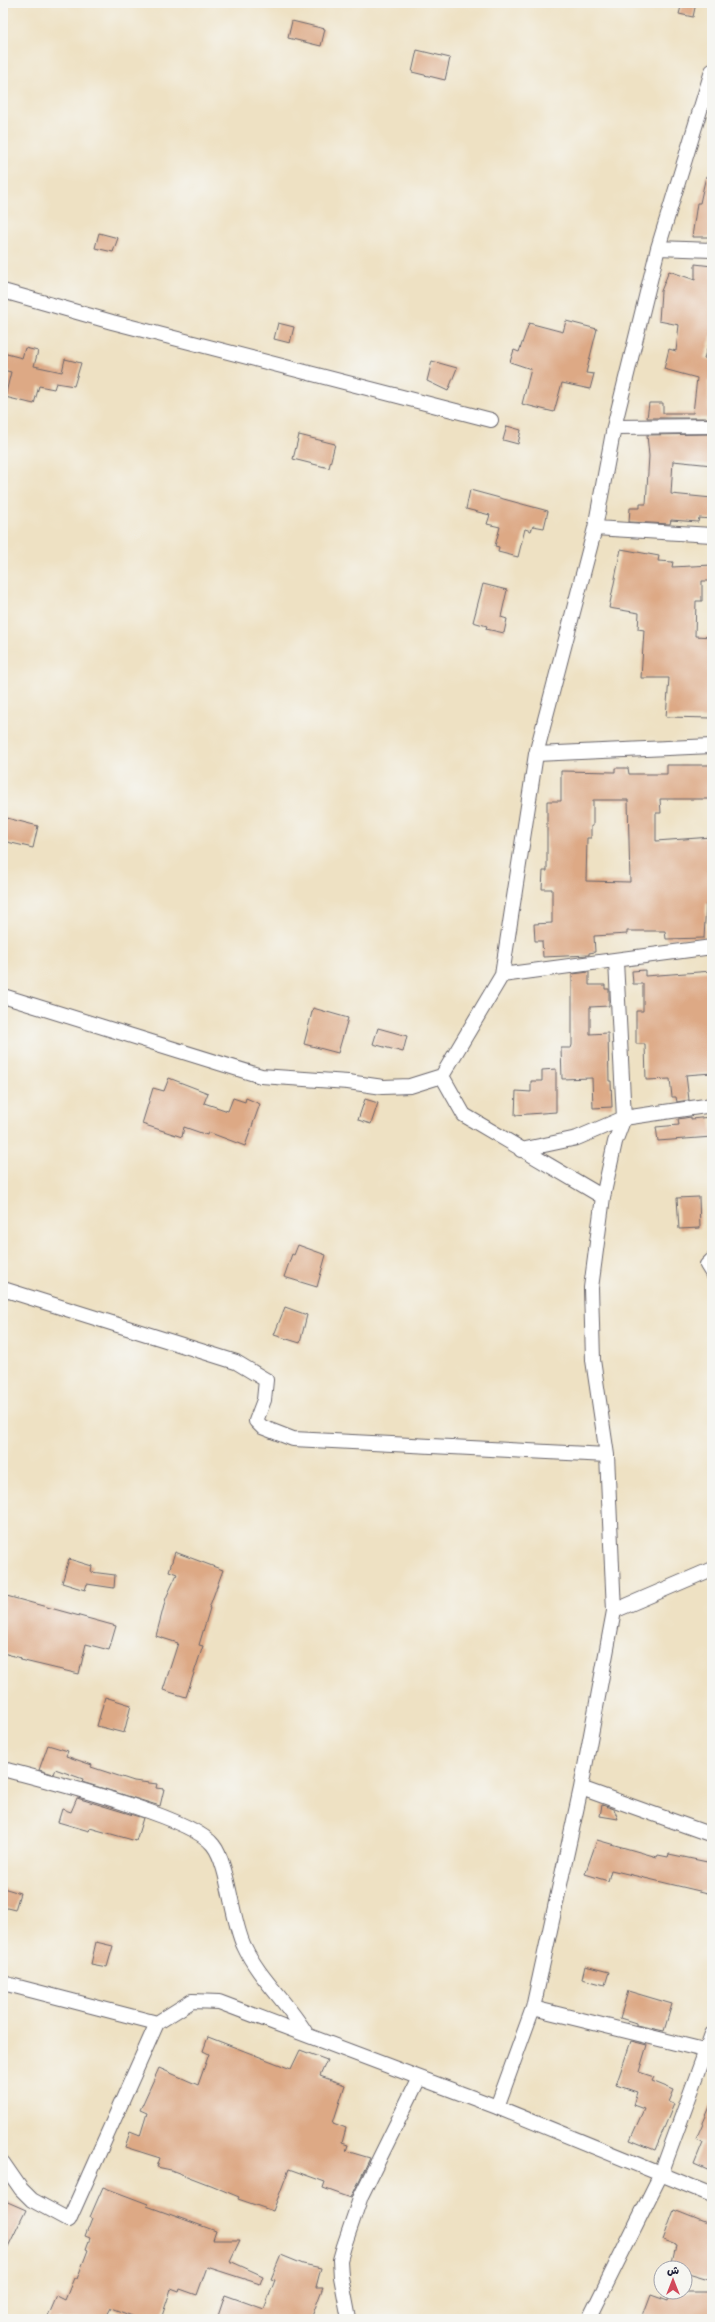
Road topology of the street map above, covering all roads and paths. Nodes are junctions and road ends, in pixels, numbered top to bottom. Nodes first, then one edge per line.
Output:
1 (712, 71) edge
2 (658, 248) junction
3 (712, 250) edge
4 (3, 290) edge
5 (492, 420) dead end
6 (614, 426) junction
7 (712, 426) edge
8 (595, 528) junction
9 (712, 535) edge
10 (712, 746) edge
11 (536, 754) junction
12 (712, 947) edge
13 (616, 961) junction
14 (502, 975) junction
15 (3, 996) edge
16 (442, 1076) junction
17 (712, 1105) edge
18 (624, 1118) junction
19 (522, 1150) junction
20 (603, 1197) junction
21 (712, 1260) edge
22 (712, 1273) edge
23 (3, 1289) edge
24 (607, 1455) junction
25 (712, 1569) edge
26 (614, 1611) junction
27 (3, 1769) edge
28 (581, 1788) junction
29 (712, 1835) edge
30 (3, 1983) edge
31 (533, 2008) junction
32 (157, 2023) junction
33 (712, 2034) edge
34 (307, 2035) junction
35 (710, 2051) edge
36 (419, 2078) junction
37 (497, 2107) junction
38 (3, 2163) edge
39 (661, 2174) junction
40 (712, 2195) edge
41 (349, 2319) edge
42 (589, 2319) edge

1 - 2 street
2 - 3 street
2 - 6 street
4 - 5 street
6 - 7 street
6 - 8 street
8 - 9 street
8 - 11 street
10 - 11 street
11 - 14 street
12 - 13 street
13 - 14 street
13 - 18 street
14 - 16 street
15 - 16 street
16 - 19 street
17 - 18 street
18 - 19 street
18 - 20 street
19 - 20 street
20 - 24 street
21 - 22 street
23 - 24 street
24 - 26 street
25 - 26 street
26 - 28 street
27 - 34 street
28 - 29 street
28 - 31 street
30 - 32 street
31 - 35 street
31 - 37 street
32 - 34 street
32 - 38 street
33 - 35 street
34 - 36 street
35 - 39 street
36 - 37 street
36 - 41 street
37 - 39 street
39 - 40 street
39 - 42 street

